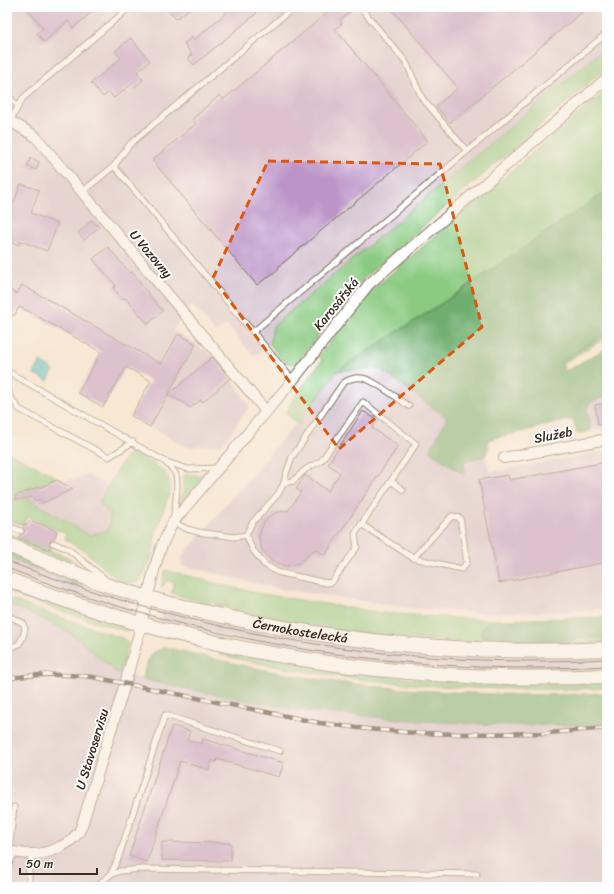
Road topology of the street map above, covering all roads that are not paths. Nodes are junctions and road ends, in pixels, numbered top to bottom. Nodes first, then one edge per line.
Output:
1 (130, 7) edge
2 (294, 7) edge
3 (360, 7) edge
4 (607, 33) edge
5 (607, 78) edge
6 (7, 95) edge
7 (18, 106) junction
8 (8, 124) edge
9 (467, 151) junction
10 (114, 166) junction
11 (82, 192) junction
12 (253, 332) junction
13 (7, 372) edge
14 (293, 380) junction
15 (409, 406) dead end
16 (266, 411) junction
17 (607, 439) edge
18 (133, 442) junction
19 (504, 458) dead end
20 (164, 461) junction
21 (219, 468) junction
22 (391, 481) junction
23 (284, 483) junction
24 (403, 490) dead end
25 (173, 522) junction
26 (361, 524) junction
27 (7, 525) edge
28 (21, 531) dead end
29 (246, 535) junction
30 (7, 544) edge
31 (53, 544) dead end
32 (413, 558) junction
33 (7, 579) edge
34 (115, 588) junction
35 (147, 597) junction
36 (7, 617) edge
37 (142, 624) junction
38 (7, 649) edge
39 (607, 649) edge
40 (607, 676) edge
41 (280, 751) dead end
42 (14, 807) dead end
43 (10, 852) edge
44 (32, 854) junction
45 (7, 868) edge
46 (477, 874) dead end
47 (110, 875) junction
48 (29, 887) edge
49 (95, 887) edge

1 - 7 lane
2 - 10 lane
3 - 9 lane
4 - 9 lane
5 - 14 street, Karosářská
6 - 7 lane
7 - 8 lane
8 - 11 street, U Vozovny
9 - 12 lane
10 - 11 lane
10 - 12 lane
11 - 16 street, U Vozovny
12 - 14 lane
13 - 18 lane
13 - 18 lane
14 - 16 street, Karosářská
15 - 23 lane
16 - 21 street, Karosářská
17 - 19 street, Služeb
18 - 20 lane
20 - 21 lane
20 - 25 lane
21 - 25 street, Karosářská
22 - 23 lane
22 - 24 lane
22 - 26 lane
23 - 29 lane
25 - 29 lane
25 - 35 street, Karosářská
26 - 29 lane
26 - 32 lane
27 - 28 lane
30 - 34 main road, Černokostelecká
31 - 34 lane
32 - 32 lane
33 - 37 main road, Černokostelecká
34 - 35 main road, Černokostelecká
35 - 37 street, U Stavoservisu
35 - 39 main road, Černokostelecká
36 - 38 lane
37 - 40 main road, Černokostelecká
37 - 44 street, U Stavoservisu
41 - 47 lane
42 - 43 lane
43 - 44 street, U Stavoservisu
43 - 45 lane
44 - 48 lane
46 - 47 lane
47 - 49 lane

